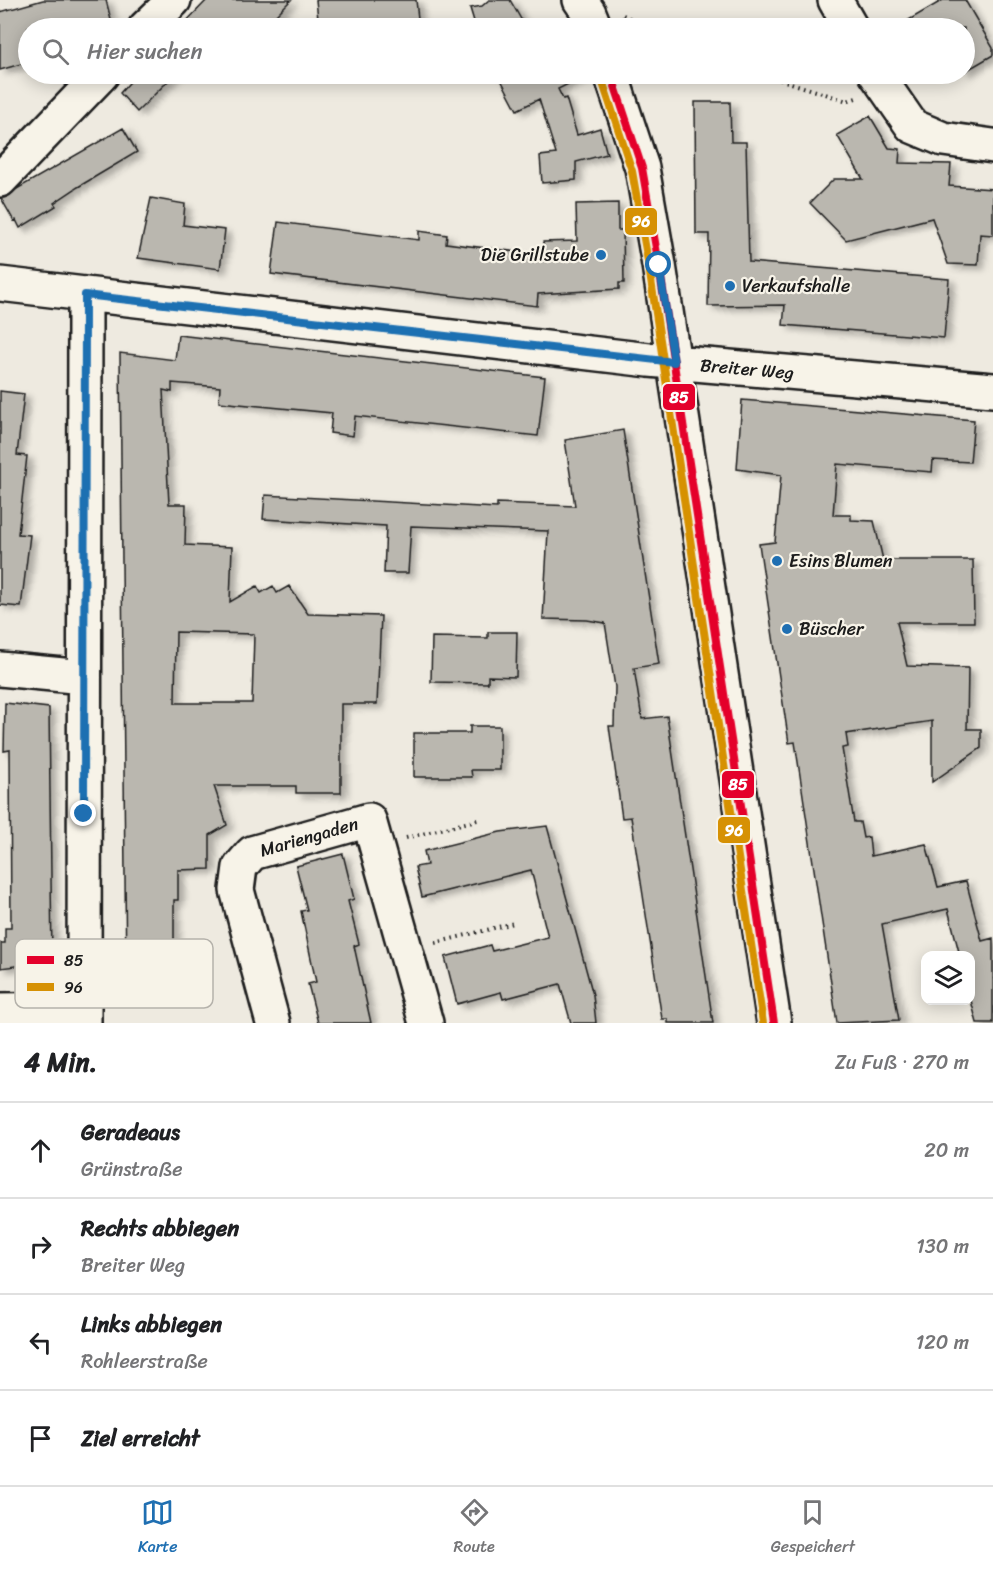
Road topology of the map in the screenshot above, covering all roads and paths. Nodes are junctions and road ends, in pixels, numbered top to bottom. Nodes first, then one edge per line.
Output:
1 (174, 0) edge
2 (580, 0) edge
3 (835, 0) edge
4 (155, 18) edge
5 (591, 18) edge
6 (845, 18) edge
7 (92, 84) edge
8 (614, 84) edge
9 (793, 84) edge
10 (872, 84) edge
11 (883, 84) edge
12 (993, 146) edge
13 (0, 180) edge
14 (0, 284) edge
15 (85, 295) junction
16 (674, 362) junction
17 (993, 390) edge
18 (0, 669) edge
19 (84, 677) junction
20 (481, 819) dead end
21 (376, 845) junction
22 (514, 923) dead end
23 (84, 939) edge
24 (405, 951) junction
25 (0, 1010) edge
26 (84, 1016) edge
27 (273, 1023) edge
28 (426, 1023) edge
29 (774, 1023) edge

1 - 4 street
2 - 5 street
3 - 6 street
7 - 13 street
8 - 16 street
9 - 10 path
11 - 12 street
14 - 15 street, Breiter Weg
15 - 16 street, Breiter Weg
15 - 19 street
16 - 17 street, Breiter Weg
16 - 29 street
18 - 19 street
19 - 23 street
20 - 21 path
21 - 24 street, Mariengaden
21 - 27 street, Mariengaden
22 - 24 path
24 - 28 street, Mariengaden
25 - 26 street

